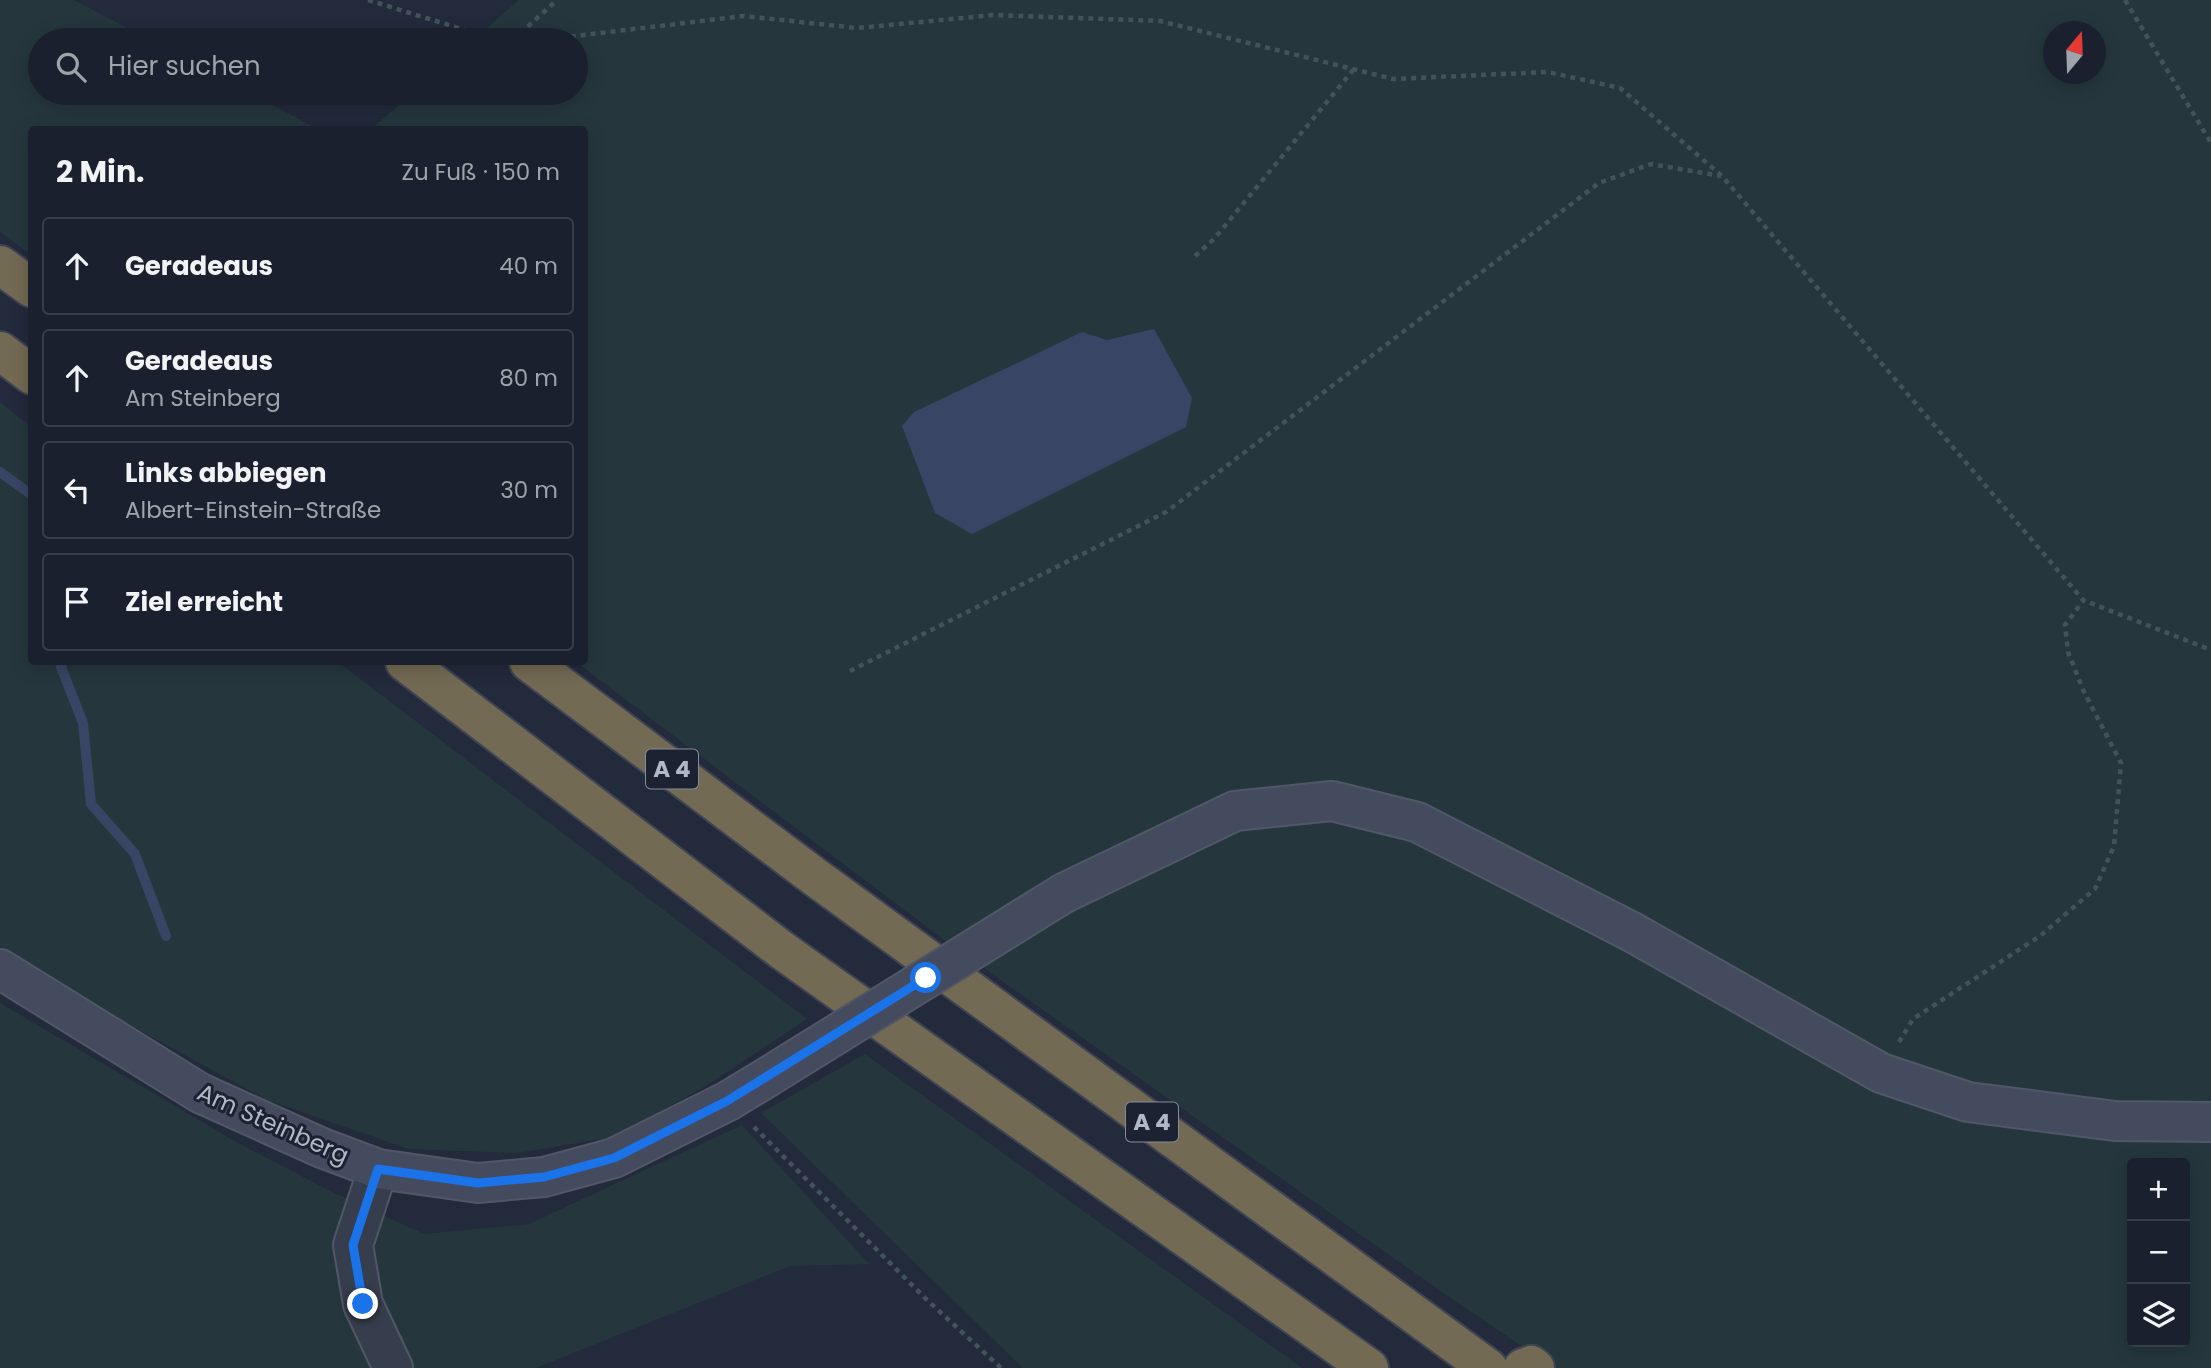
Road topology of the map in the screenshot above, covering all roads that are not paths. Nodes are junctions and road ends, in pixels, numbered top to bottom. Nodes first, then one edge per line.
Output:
1 (0, 265) edge
2 (28, 285) edge
3 (0, 351) edge
4 (28, 373) edge
5 (409, 665) edge
6 (533, 665) edge
7 (0, 969) edge
8 (2211, 1122) edge
9 (378, 1169) junction
10 (393, 1368) edge
11 (1368, 1368) edge
12 (1488, 1368) edge
13 (1523, 1368) edge
14 (1535, 1368) edge

1 - 2 highway
3 - 4 highway
5 - 11 highway
6 - 12 highway, A 4
7 - 9 main road, Am Steinberg
8 - 9 main road, Am Steinberg, bridge
9 - 10 street
13 - 14 highway

